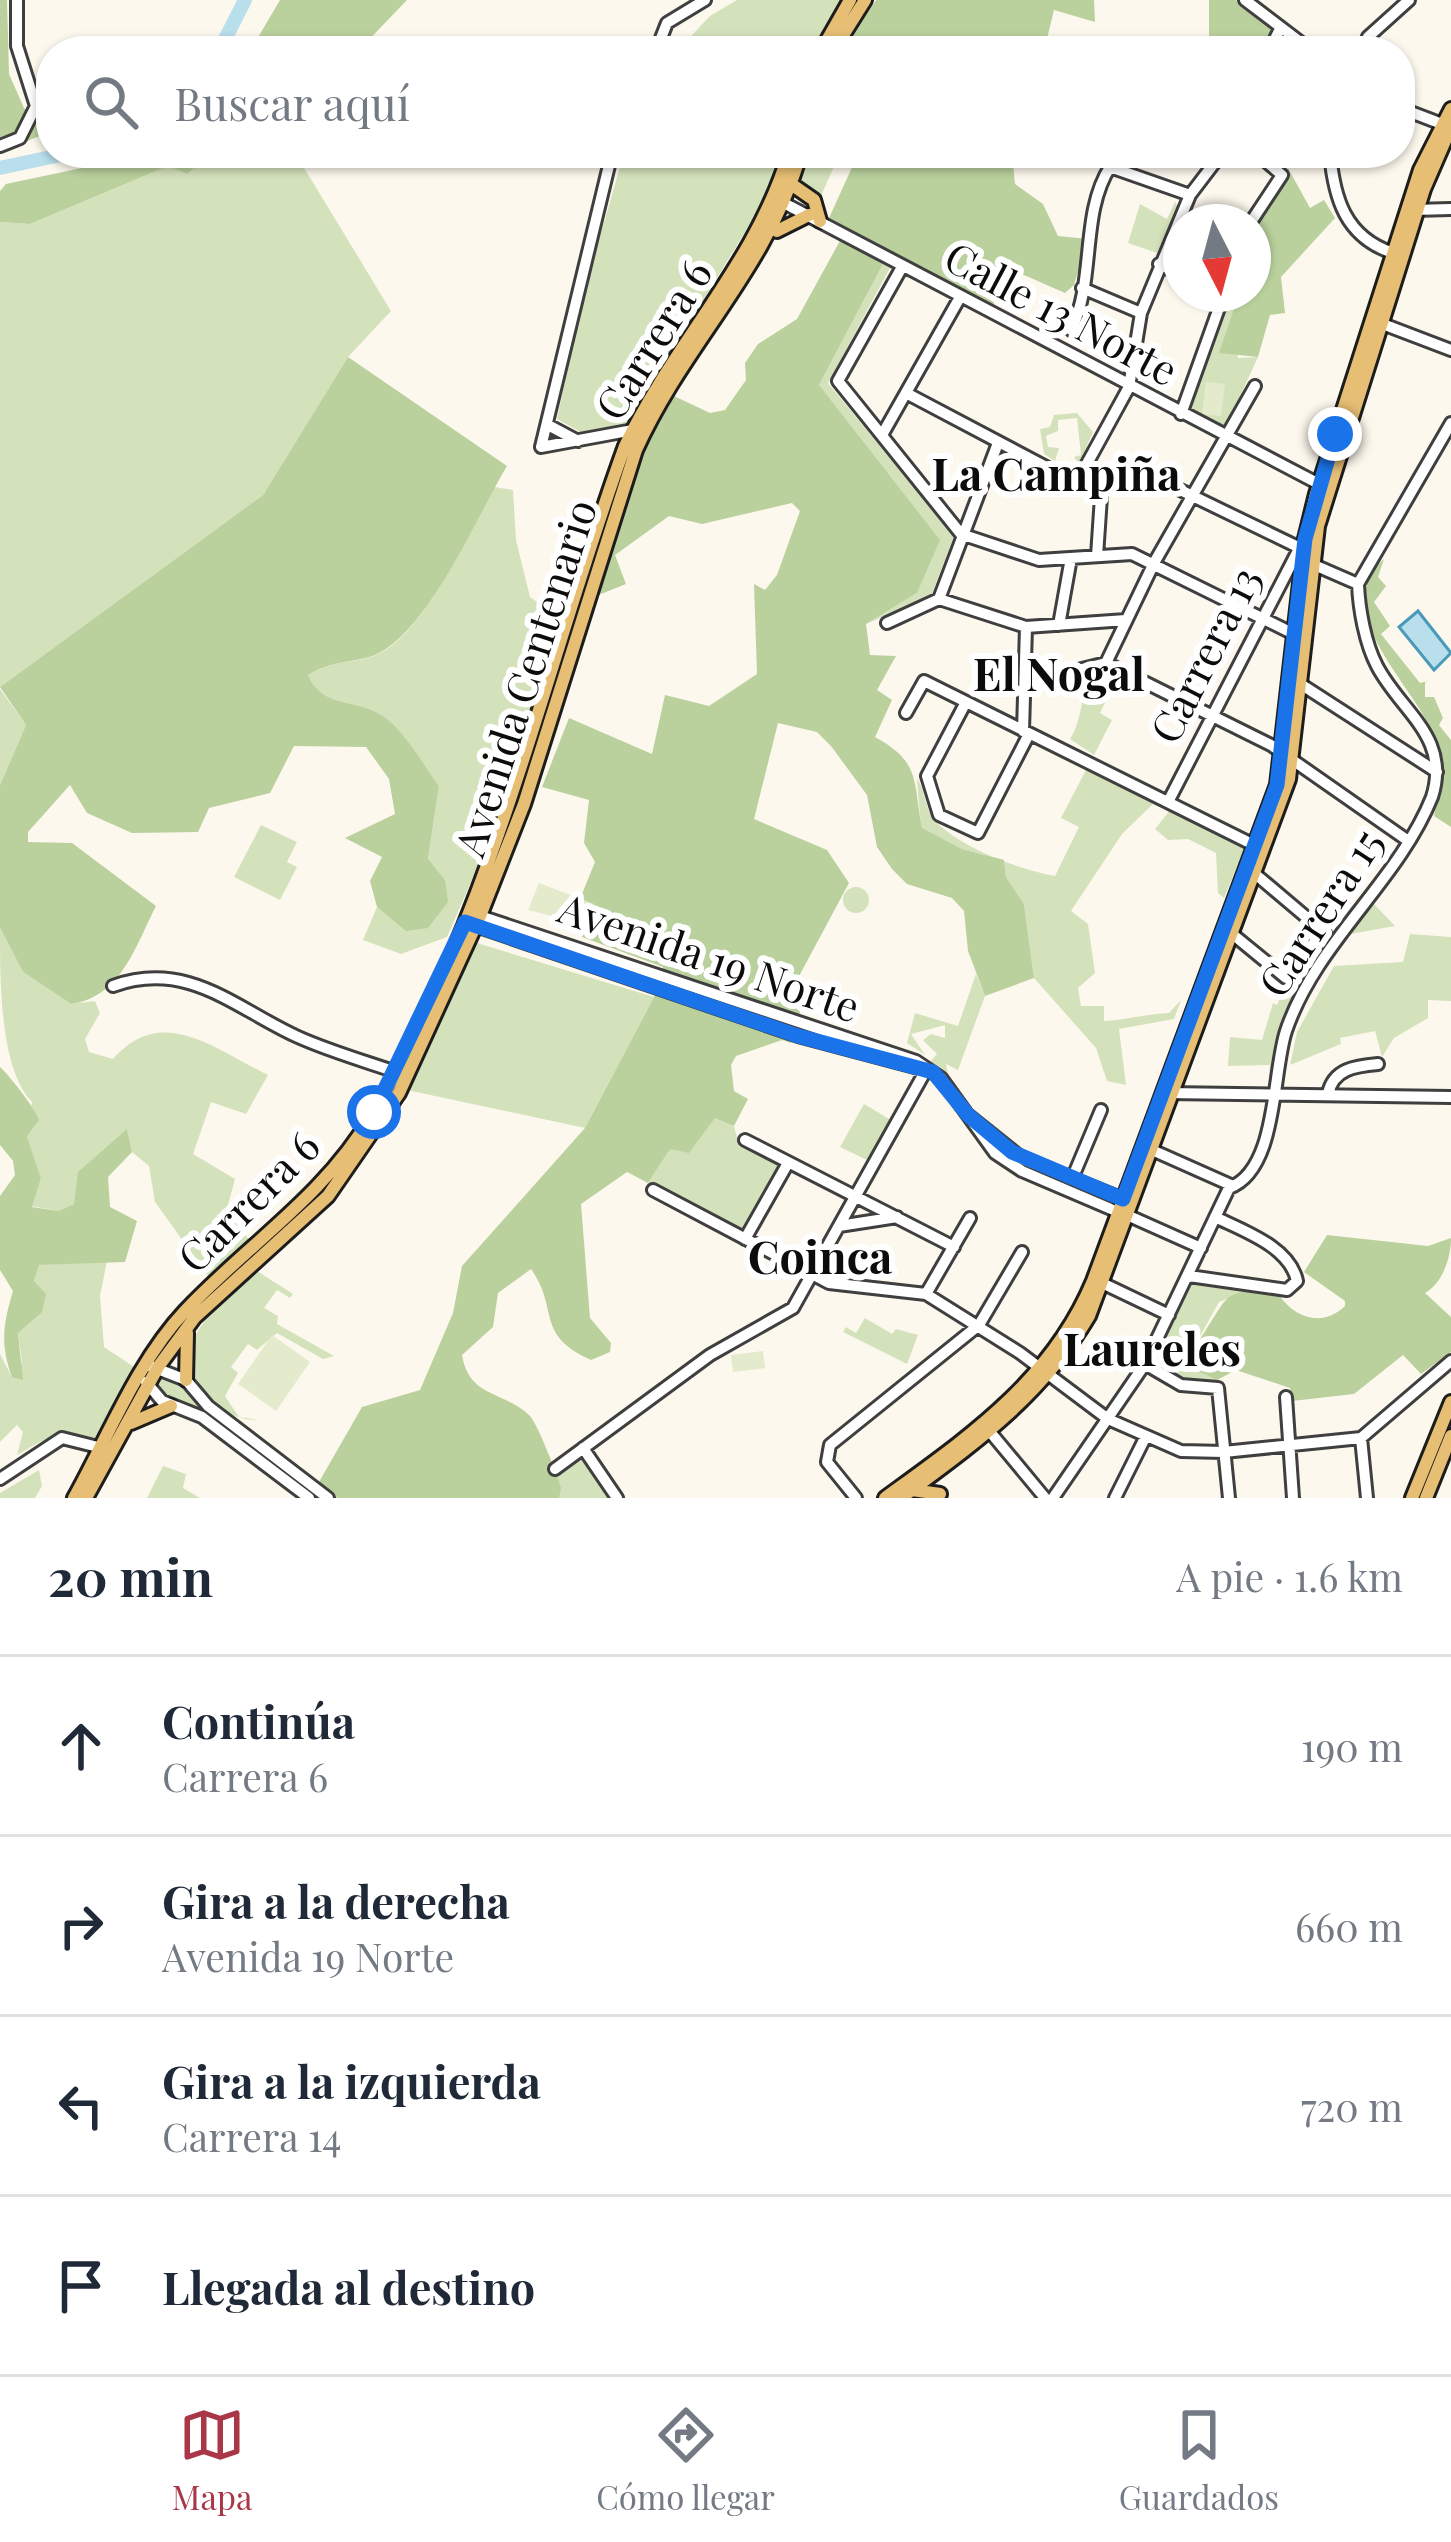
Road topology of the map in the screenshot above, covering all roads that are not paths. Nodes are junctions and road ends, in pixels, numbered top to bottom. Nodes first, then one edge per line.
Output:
1 (16, 0) edge
2 (705, 0) edge
3 (850, 0) edge
4 (865, 0) edge
5 (1245, 0) edge
6 (1409, 0) edge
7 (1280, 29) junction
8 (662, 36) edge
9 (830, 36) edge
10 (842, 36) edge
11 (1276, 36) edge
12 (1290, 36) edge
13 (1369, 36) edge
14 (1451, 110) edge
15 (1415, 114) edge
16 (1446, 126) edge
17 (0, 146) edge
18 (608, 168) edge
19 (786, 168) edge
20 (796, 168) edge
21 (1109, 168) edge
22 (1131, 168) edge
23 (1211, 168) edge
24 (1273, 168) edge
25 (1333, 168) edge
26 (791, 184) junction
27 (1190, 195) junction
28 (781, 201) junction
29 (1263, 204) edge
30 (1451, 209) edge
31 (1412, 210) junction
32 (815, 218) junction
33 (771, 236) junction
34 (1393, 253) junction
35 (1159, 264) junction
36 (1163, 266) edge
37 (902, 267) junction
38 (1082, 288) junction
39 (959, 299) junction
40 (1217, 312) edge
41 (1141, 313) junction
42 (1380, 323) junction
43 (1071, 330) dead end
44 (1450, 347) edge
45 (1255, 386) dead end
46 (1129, 387) junction
47 (906, 393) junction
48 (1181, 414) junction
49 (1451, 423) edge
50 (548, 424) junction
51 (633, 430) junction
52 (882, 435) junction
53 (1225, 438) junction
54 (581, 443) junction
55 (998, 443) junction
56 (1078, 480) junction
57 (1102, 482) junction
58 (1319, 484) junction
59 (1192, 495) junction
60 (961, 534) junction
61 (1302, 543) junction
62 (1097, 556) junction
63 (1071, 558) junction
64 (1154, 563) junction
65 (1312, 564) junction
66 (1358, 584) junction
67 (939, 599) junction
68 (1261, 617) junction
69 (1126, 620) junction
70 (887, 623) dead end
71 (1059, 625) junction
72 (1026, 627) junction
73 (1296, 635) junction
74 (1106, 663) junction
75 (1026, 683) junction
76 (1302, 685) junction
77 (965, 702) junction
78 (906, 713) dead end
79 (1211, 715) junction
80 (1026, 732) junction
81 (1288, 757) junction
82 (1437, 772) junction
83 (1168, 802) junction
84 (1407, 840) junction
85 (1258, 848) junction
86 (1254, 874) junction
87 (473, 919) junction
88 (1323, 931) junction
89 (1231, 933) junction
90 (1336, 939) junction
91 (113, 986) dead end
92 (1378, 1064) dead end
93 (926, 1070) junction
94 (396, 1072) junction
95 (1167, 1093) junction
96 (1328, 1094) junction
97 (1276, 1095) junction
98 (1451, 1097) edge
99 (1101, 1110) dead end
100 (968, 1115) junction
101 (745, 1140) dead end
102 (357, 1149) junction
103 (1151, 1150) junction
104 (788, 1163) junction
105 (1072, 1179) junction
106 (1233, 1186) junction
107 (653, 1190) dead end
108 (854, 1198) junction
109 (1122, 1209) junction
110 (901, 1216) junction
111 (1216, 1217) junction
112 (970, 1218) dead end
113 (838, 1226) junction
114 (745, 1239) junction
115 (954, 1247) junction
116 (1201, 1248) junction
117 (1022, 1252) dead end
118 (812, 1275) junction
119 (1189, 1276) junction
120 (1102, 1283) junction
121 (926, 1294) junction
122 (1169, 1315) junction
123 (195, 1317) junction
124 (979, 1325) junction
125 (1451, 1361) edge
126 (1145, 1364) junction
127 (1046, 1372) junction
128 (149, 1373) junction
129 (186, 1380) junction
130 (1286, 1397) dead end
131 (1451, 1402) edge
132 (171, 1406) junction
133 (1108, 1419) junction
134 (987, 1429) junction
135 (122, 1432) junction
136 (1451, 1436) edge
137 (1145, 1438) junction
138 (1361, 1438) junction
139 (1290, 1447) junction
140 (102, 1448) junction
141 (583, 1448) junction
142 (1225, 1453) junction
143 (555, 1468) dead end
144 (928, 1478) junction
145 (0, 1479) edge
146 (906, 1494) edge
147 (319, 1496) edge
148 (942, 1496) edge
149 (74, 1498) edge
150 (86, 1498) edge
151 (617, 1498) edge
152 (856, 1498) edge
153 (885, 1498) edge
154 (1049, 1498) edge
155 (1115, 1498) edge
156 (1229, 1498) edge
157 (1293, 1498) edge
158 (1367, 1498) edge
159 (1412, 1498) edge
160 (1426, 1498) edge

1 - 17 street
2 - 8 street
3 - 9 main road
4 - 10 main road
5 - 7 street
6 - 13 street
7 - 11 street
7 - 12 street
14 - 16 main road
15 - 16 street
16 - 31 main road
18 - 50 street
19 - 28 main road, Carrera 6
20 - 26 main road, Avenida Centenario
21 - 38 street
22 - 27 street
23 - 27 street
24 - 29 street
25 - 34 street
26 - 28 main road, Avenida Centenario
26 - 32 main road
27 - 35 street
28 - 32 street, Calle 13 Norte
28 - 33 main road, Avenida Centenario
28 - 51 main road, Carrera 6
30 - 31 street
31 - 34 main road
31 - 42 main road
32 - 33 main road
32 - 37 street, Calle 13 Norte
33 - 87 main road, Avenida Centenario
34 - 58 main road
35 - 36 street
35 - 41 street
37 - 39 street, Calle 13 Norte
37 - 52 street
38 - 41 street
38 - 43 street
39 - 46 street, Calle 13 Norte
39 - 47 street
40 - 48 street
41 - 46 street
42 - 44 street
42 - 65 main road
45 - 53 street
46 - 48 street, Calle 13 Norte
46 - 56 street
47 - 52 street
47 - 55 street
48 - 53 street, Calle 13 Norte
49 - 66 street
50 - 54 street
50 - 54 street
51 - 54 street
51 - 87 main road, Carrera 6
52 - 60 street
53 - 58 street, Calle 13 Norte
53 - 59 street
55 - 56 street
55 - 60 street
56 - 57 street
57 - 59 street
57 - 62 street
58 - 61 main road
59 - 61 street
59 - 64 street
60 - 63 street
60 - 67 street
61 - 68 street, Carrera 13
61 - 73 main road
62 - 63 street
62 - 64 street
63 - 71 street
64 - 68 street
64 - 69 street
65 - 66 street
65 - 76 main road
66 - 82 street
67 - 70 street
67 - 72 street
68 - 73 street
68 - 79 street, Carrera 13
69 - 71 street
69 - 74 street
71 - 72 street
72 - 75 street
73 - 81 main road
74 - 75 street
74 - 79 street
75 - 80 street
76 - 81 main road
76 - 82 street
77 - 78 street
77 - 80 street
77 - 80 street
79 - 81 street
79 - 83 street, Carrera 13
80 - 83 street
81 - 84 street
81 - 85 main road
82 - 84 street, Carrera 15
83 - 85 street
84 - 90 street, Carrera 15
85 - 86 main road
85 - 95 main road
86 - 88 street
86 - 89 main road
87 - 93 street, Avenida 19 Norte
87 - 94 main road, Carrera 6
87 - 102 main road, Avenida Centenario
88 - 89 street, Carrera 15
88 - 90 street
89 - 95 main road
90 - 97 street, Carrera 15
91 - 94 street
92 - 96 street
93 - 100 street
93 - 108 street
94 - 102 main road, Carrera 6
95 - 97 street
95 - 103 main road
95 - 109 main road
96 - 97 street
96 - 98 street
97 - 106 street, Carrera 15
99 - 105 street
100 - 105 street
100 - 109 street
101 - 104 street
102 - 123 main road, Avenida Centenario
102 - 128 main road, Carrera 6
103 - 106 street
103 - 109 main road
104 - 108 street
104 - 114 street
105 - 109 street
106 - 111 street, Carrera 15
107 - 114 street
108 - 110 street
108 - 113 street
109 - 116 street
109 - 120 main road
109 - 127 main road
110 - 113 street
110 - 115 street
111 - 116 street, Carrera 15
111 - 119 street
112 - 115 street
113 - 118 street
114 - 118 street
115 - 121 street
116 - 119 street, Carrera 15
117 - 124 street
118 - 121 street
118 - 141 street
119 - 122 street, Carrera 15
120 - 122 street
120 - 127 main road
121 - 124 street
122 - 126 street, Carrera 15
123 - 128 main road, Avenida Centenario
123 - 129 main road
124 - 127 street
124 - 152 street
125 - 138 street
126 - 133 street, Carrera 15
126 - 142 street
127 - 133 street
127 - 134 main road
128 - 129 street
128 - 132 street
128 - 135 main road, Avenida Centenario
128 - 140 main road, Carrera 6
129 - 147 street
130 - 139 street
131 - 159 main road
132 - 135 main road
132 - 147 street
133 - 137 street
133 - 154 street, Carrera 15
134 - 144 main road
134 - 153 main road
134 - 154 street
135 - 150 main road, Avenida Centenario
136 - 160 main road
137 - 142 street
137 - 155 street
138 - 139 street
138 - 158 street
139 - 142 street
139 - 157 street
140 - 145 street
140 - 149 main road, Carrera 6
141 - 143 street
141 - 151 street
142 - 156 street
144 - 146 main road
144 - 148 street
146 - 148 main road

